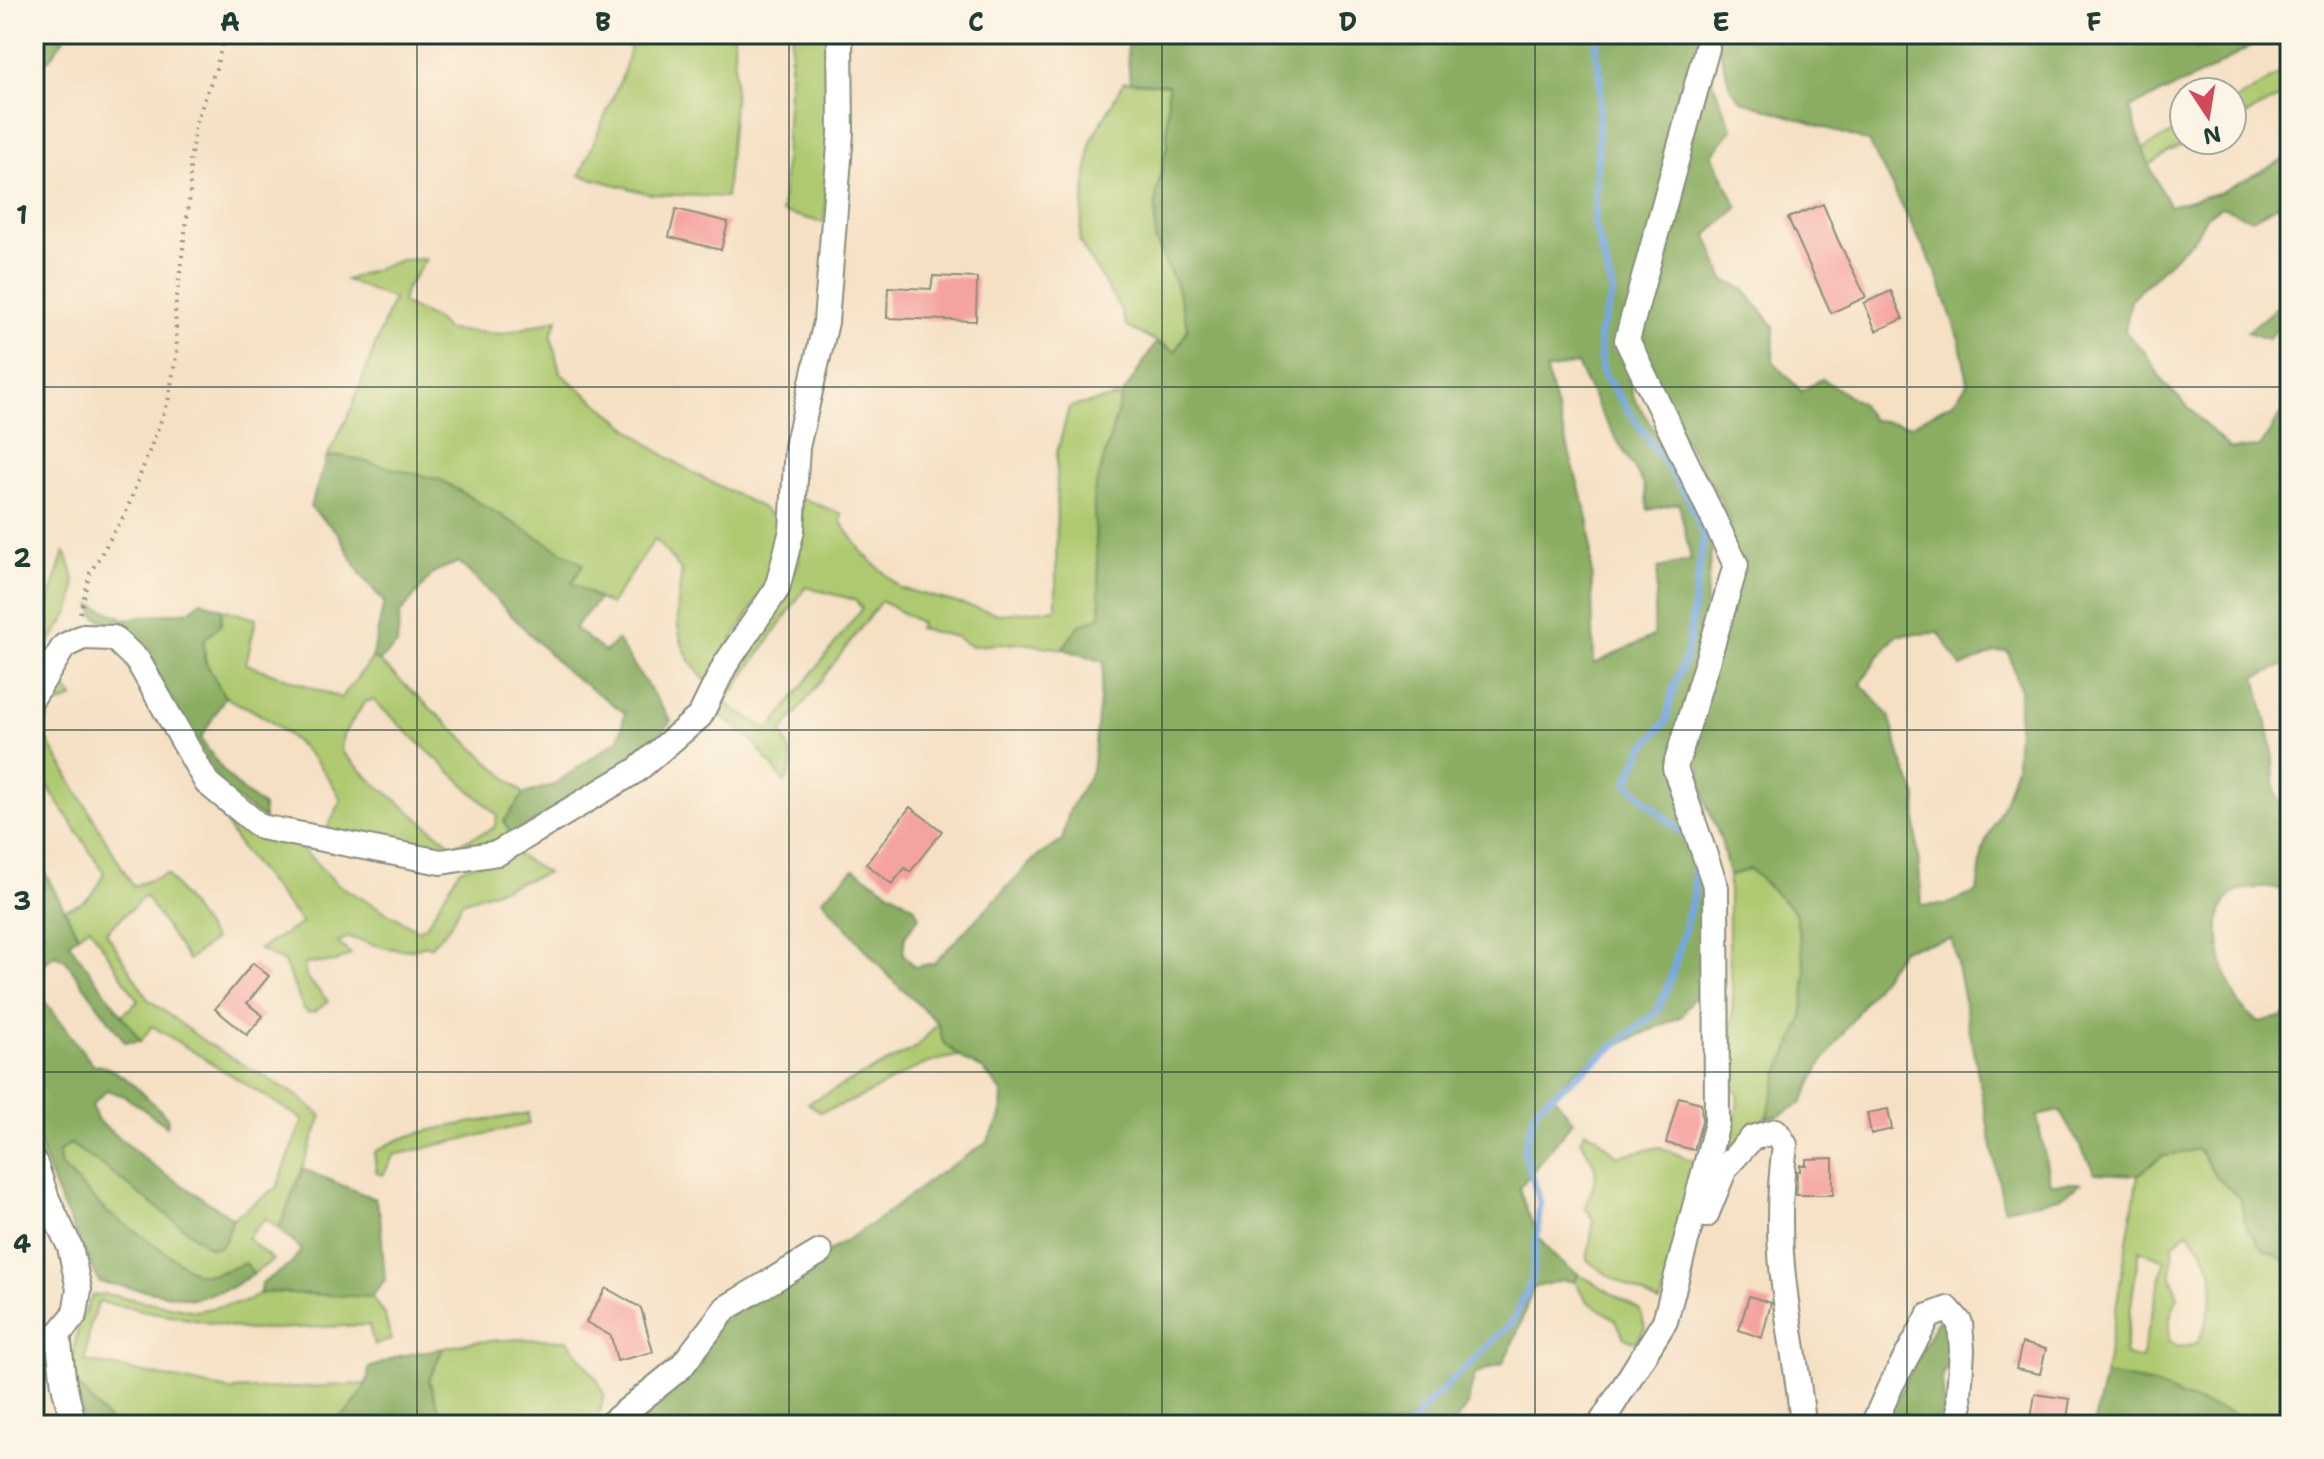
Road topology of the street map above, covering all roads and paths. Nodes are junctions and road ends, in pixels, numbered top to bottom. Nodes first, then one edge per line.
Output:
1 (225, 34) edge
2 (840, 34) edge
3 (1707, 48) dead end
4 (76, 640) junction
5 (34, 695) edge
6 (34, 1161) edge
7 (820, 1252) dead end
8 (1665, 1321) junction
9 (58, 1335) junction
10 (34, 1341) edge
11 (74, 1425) edge
12 (609, 1425) edge
13 (1600, 1425) edge
14 (1803, 1425) edge
15 (1873, 1425) edge
16 (1961, 1425) edge

1 - 4 path
2 - 4 street
3 - 8 street
4 - 5 street
6 - 9 street
7 - 12 street
8 - 13 street
8 - 14 street
9 - 10 street
9 - 11 street
15 - 16 street

